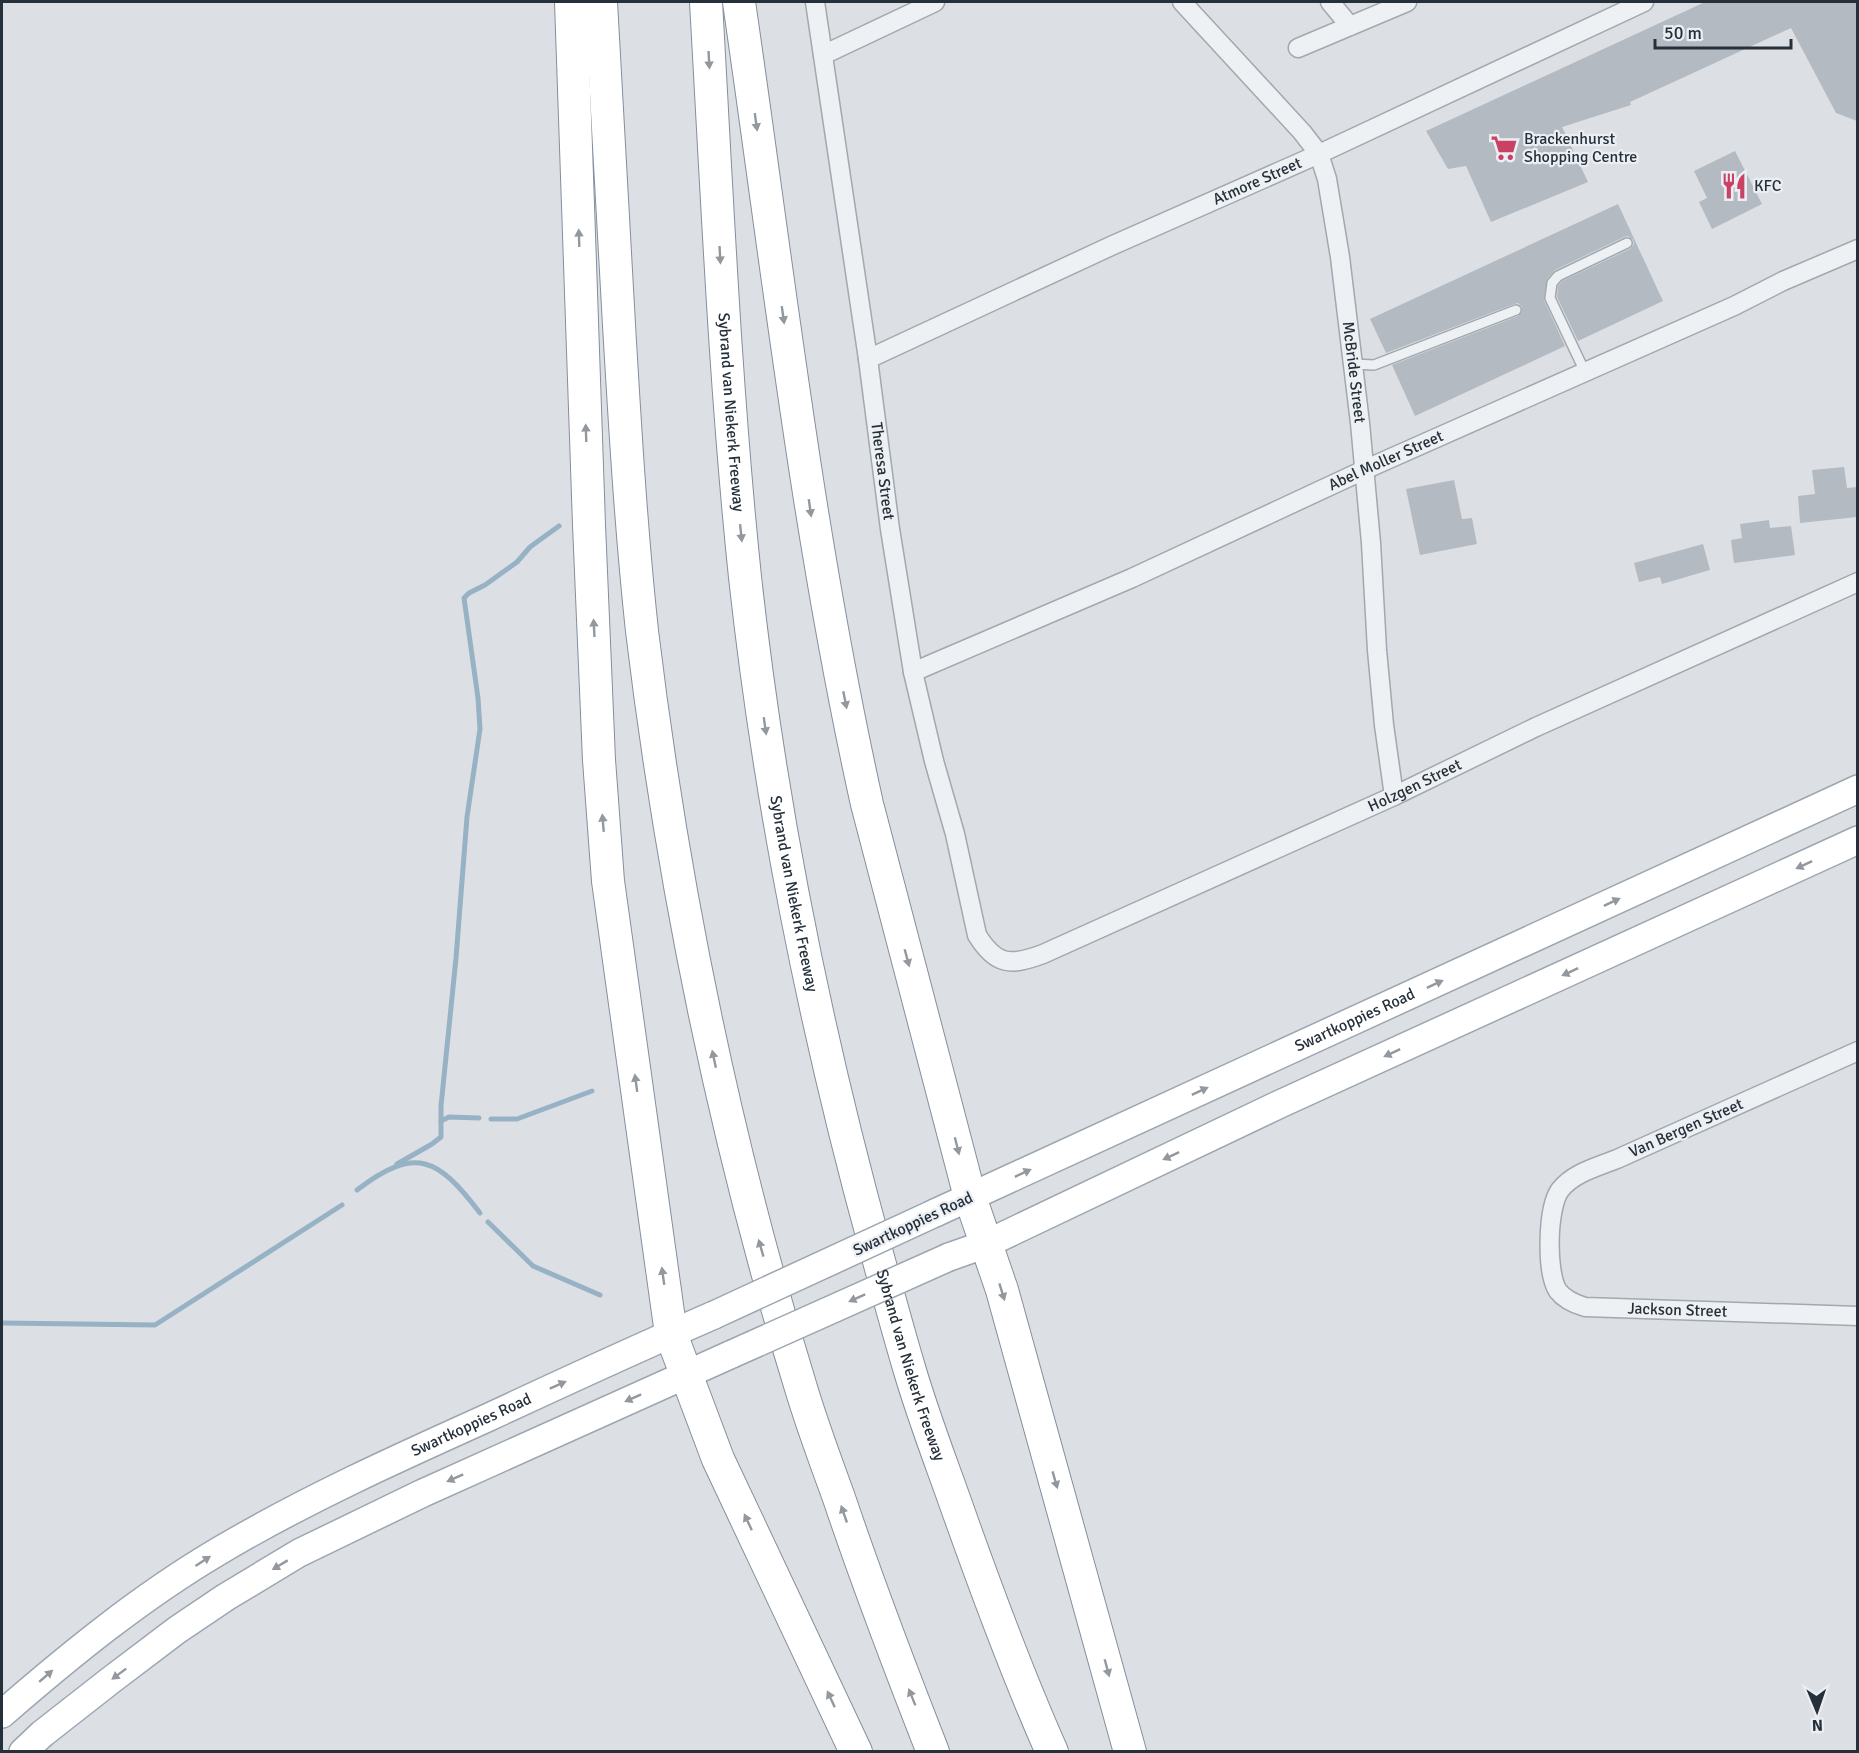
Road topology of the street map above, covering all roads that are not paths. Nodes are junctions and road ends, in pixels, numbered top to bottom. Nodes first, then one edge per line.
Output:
1 (571, 2) edge
2 (601, 2) edge
3 (706, 2) edge
4 (739, 2) edge
5 (815, 2) edge
6 (935, 2) edge
7 (1182, 2) edge
8 (1330, 2) edge
9 (1407, 2) edge
10 (1644, 2) edge
11 (1350, 26) junction
12 (1298, 48) dead end
13 (823, 55) junction
14 (1319, 154) junction
15 (1628, 243) dead end
16 (1857, 249) edge
17 (1516, 310) dead end
18 (868, 359) junction
19 (1353, 364) junction
20 (1585, 372) junction
21 (1364, 470) junction
22 (1857, 582) edge
23 (913, 672) junction
24 (1857, 789) edge
25 (1394, 796) junction
26 (1857, 840) edge
27 (977, 935) joint
28 (1857, 1051) edge
29 (970, 1197) junction
30 (1549, 1236) joint
31 (986, 1244) junction
32 (1857, 1316) edge
33 (671, 1334) junction
34 (686, 1374) junction
35 (2, 1714) edge
36 (23, 1752) edge
37 (855, 1752) edge
38 (933, 1752) edge
39 (1052, 1752) edge
40 (1130, 1752) edge

33 -> 1 highway
38 -> 2 highway
3 -> 39 highway, Sybrand van Niekerk Freeway
4 -> 29 highway
5 - 13 street, Theresa Street
6 - 13 street
7 - 14 street, McBride Street
8 - 11 street
9 - 11 street
10 - 14 street, Atmore Street
11 - 12 street
13 - 18 street, Theresa Street
14 - 18 street, Atmore Street
14 - 19 street, McBride Street
15 - 20 lane
16 - 20 street, Abel Moller Street
17 - 19 lane
18 - 23 street, Theresa Street
19 - 21 street, McBride Street
20 - 21 street, Abel Moller Street
21 - 23 street, Abel Moller Street
21 - 25 street, McBride Street
22 - 25 street, Holzgen Street
23 - 27 street, Theresa Street
29 -> 24 main road, Swartkoppies Road
25 - 27 street, Holzgen Street
26 -> 31 main road
28 - 30 street, Van Bergen Street
29 - 31 highway
29 - 33 main road, Swartkoppies Road, bridge
30 - 32 street, Jackson Street
31 -> 34 main road, bridge
31 -> 40 highway
33 - 34 highway
35 -> 33 main road, Swartkoppies Road
34 -> 36 main road
37 -> 34 highway

